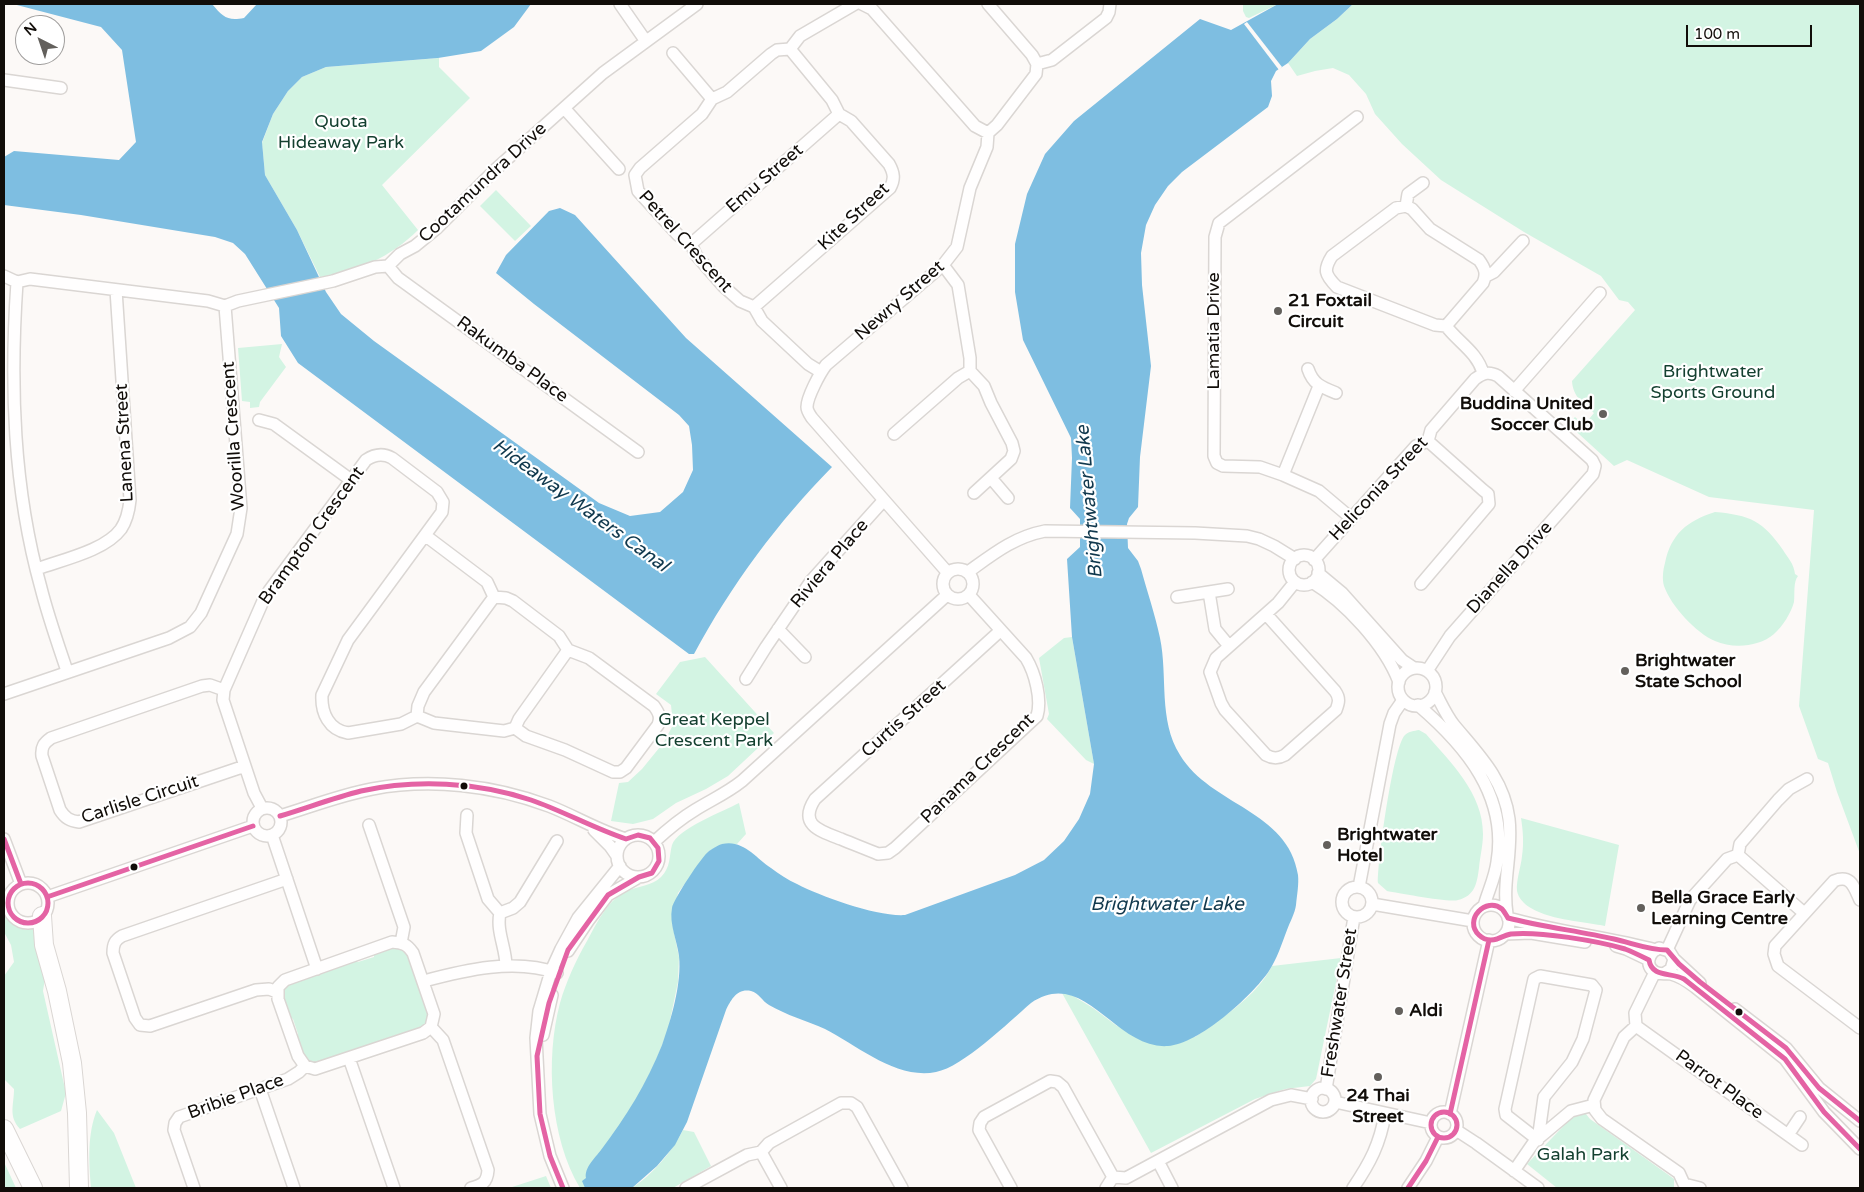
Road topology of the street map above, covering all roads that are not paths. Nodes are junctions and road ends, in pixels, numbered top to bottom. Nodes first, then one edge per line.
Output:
1 (620, 4) edge
2 (697, 4) edge
3 (855, 4) edge
4 (862, 4) edge
5 (988, 4) edge
6 (1110, 4) edge
7 (1115, 4) edge
8 (645, 40) junction
9 (790, 49) junction
10 (673, 53) dead end
11 (1037, 64) junction
12 (4, 80) edge
13 (61, 88) dead end
14 (712, 99) junction
15 (564, 108) junction
16 (839, 114) junction
17 (1357, 117) dead end
18 (988, 132) junction
19 (619, 169) dead end
20 (1423, 183) dead end
21 (1406, 206) junction
22 (1523, 240) dead end
23 (690, 244) junction
24 (943, 264) junction
25 (388, 266) junction
26 (4, 276) edge
27 (1486, 276) junction
28 (17, 282) junction
29 (116, 290) junction
30 (1600, 293) dead end
31 (225, 306) junction
32 (754, 307) junction
33 (1446, 326) junction
34 (1308, 369) dead end
35 (970, 370) junction
36 (821, 372) junction
37 (1483, 373) junction
38 (1319, 386) junction
39 (1514, 391) junction
40 (1336, 393) dead end
41 (259, 420) dead end
42 (894, 434) dead end
43 (1428, 441) junction
44 (638, 452) dead end
45 (1283, 475) junction
46 (990, 478) junction
47 (351, 480) junction
48 (974, 493) dead end
49 (1008, 498) dead end
50 (883, 501) junction
51 (1351, 518) junction
52 (426, 536) junction
53 (1295, 559) junction
54 (1314, 560) junction
55 (37, 569) junction
56 (968, 572) junction
57 (948, 573) junction
58 (1315, 578) junction
59 (1295, 582) junction
60 (1421, 584) dead end
61 (1228, 589) dead end
62 (1209, 592) junction
63 (947, 595) junction
64 (969, 596) junction
65 (494, 597) junction
66 (1176, 597) dead end
67 (1266, 614) junction
68 (778, 629) junction
69 (1000, 631) junction
70 (1229, 646) junction
71 (568, 650) junction
72 (805, 656) dead end
73 (1414, 668) junction
74 (67, 671) junction
75 (1427, 671) junction
76 (746, 679) dead end
77 (1399, 682) junction
78 (224, 690) junction
79 (1435, 692) junction
80 (4, 694) edge
81 (1403, 700) junction
82 (1418, 706) junction
83 (417, 716) junction
84 (515, 728) junction
85 (245, 766) junction
86 (1807, 780) dead end
87 (810, 807) joint
88 (262, 808) junction
89 (467, 815) dead end
90 (280, 816) junction
91 (369, 825) dead end
92 (253, 826) junction
93 (592, 827) junction
94 (272, 835) junction
95 (4, 839) edge
96 (626, 839) junction
97 (557, 841) dead end
98 (654, 842) junction
99 (1738, 854) junction
100 (618, 861) junction
101 (639, 878) junction
102 (286, 879) junction
103 (21, 884) junction
104 (1359, 887) junction
105 (47, 897) junction
106 (1860, 900) edge
107 (1372, 904) junction
108 (1484, 906) junction
109 (500, 913) junction
110 (1804, 913) junction
111 (42, 916) junction
112 (1507, 916) junction
113 (1354, 917) junction
114 (1473, 921) junction
115 (1505, 934) junction
116 (1489, 940) junction
117 (401, 943) junction
118 (1665, 953) junction
119 (1649, 960) junction
120 (506, 966) junction
121 (317, 968) junction
122 (555, 972) junction
123 (1660, 973) junction
124 (424, 982) junction
125 (277, 992) junction
126 (1636, 1026) junction
127 (431, 1028) junction
128 (1860, 1028) edge
129 (348, 1058) junction
130 (305, 1066) junction
131 (260, 1089) junction
132 (1326, 1089) junction
133 (1312, 1099) junction
134 (1335, 1102) junction
135 (1594, 1105) junction
136 (1385, 1114) junction
137 (1450, 1114) junction
138 (1800, 1117) dead end
139 (1860, 1121) edge
140 (1430, 1123) junction
141 (4, 1129) edge
142 (1456, 1130) junction
143 (1788, 1135) junction
144 (1438, 1137) junction
145 (1538, 1140) junction
146 (1802, 1145) dead end
147 (1860, 1148) edge
148 (761, 1152) junction
149 (1158, 1161) junction
150 (1514, 1171) junction
151 (1113, 1177) junction
152 (1683, 1186) edge
153 (33, 1188) edge
154 (79, 1188) edge
155 (194, 1188) edge
156 (294, 1188) edge
157 (394, 1188) edge
158 (471, 1188) edge
159 (563, 1188) edge
160 (686, 1188) edge
161 (781, 1188) edge
162 (902, 1188) edge
163 (1011, 1188) edge
164 (1106, 1188) edge
165 (1172, 1188) edge
166 (1353, 1188) edge
167 (1408, 1188) edge
168 (1538, 1188) edge
169 (1700, 1188) edge

1 - 8 street
2 - 8 street, Cootamundra Drive
3 - 9 street, Petrel Crescent
4 - 18 street
5 - 11 street
6 - 7 street
6 - 11 street
8 - 15 street, Cootamundra Drive
9 - 14 street, Petrel Crescent
9 - 16 street, Kite Street
10 - 14 street
11 - 18 street
12 - 13 street
14 - 23 street, Petrel Crescent
15 - 19 street
15 - 25 street, Cootamundra Drive
16 - 23 street, Emu Street
16 - 32 street, Kite Street
17 - 45 street, Lamatia Drive
18 - 24 street, Newry Street
20 - 21 street
21 - 27 street
21 - 33 street
22 - 27 street
23 - 32 street, Petrel Crescent
24 - 35 street
24 - 36 street, Newry Street
25 - 31 street, Cootamundra Drive
25 - 44 street, Rakumba Place
26 - 28 street, Cootamundra Drive
27 - 33 street
28 - 29 street, Cootamundra Drive
28 - 55 street
29 - 31 street, Cootamundra Drive
29 - 55 street, Lanena Street
30 - 39 street
31 - 74 street, Woorilla Crescent
32 - 36 street, Petrel Crescent
33 - 37 street
34 - 38 street
35 - 42 street
35 - 46 street
36 - 50 street, Newry Street
37 - 39 street
37 - 43 street, Heliconia Street
38 - 40 street
38 - 45 street
39 - 75 street, Dianella Drive
41 - 47 street
43 - 51 street, Heliconia Street
43 - 60 street
45 - 51 street, Lamatia Drive
46 - 48 street
46 - 49 street
47 - 52 street, Brampton Crescent
47 - 78 street, Brampton Crescent
50 - 57 street, Newry Street
50 - 68 street, Riviera Place
51 - 54 street, Heliconia Street
52 - 65 street
52 - 83 street, Brampton Crescent
53 - 54 street
53 - 56 street
53 - 59 street
54 - 58 street
55 - 74 street
56 - 57 street
56 - 64 street
57 - 63 street
58 - 59 street
58 - 73 street
58 - 77 street
59 - 67 street
61 - 62 street
62 - 66 street
62 - 70 street
63 - 64 street
63 - 98 street
64 - 69 street, Panama Crescent
65 - 71 street
65 - 83 street
67 - 70 street
67 - 70 street
68 - 72 street
68 - 76 street, Riviera Place
69 - 87 street, Curtis Street
69 - 87 street, Panama Crescent
71 - 84 street
71 - 84 street
73 - 75 street
73 - 77 street
74 - 80 street, Woorilla Crescent
75 - 79 street
77 - 81 street
78 - 85 street
78 - 85 street, Carlisle Circuit
79 - 82 street
79 - 112 street
81 - 82 street
81 - 104 street
82 - 108 street
83 - 84 street
85 - 88 street
86 - 99 street
88 - 90 street
88 - 92 street
89 - 109 street
90 - 93 street
90 - 94 street
91 - 117 street
92 - 94 street
92 - 105 street
93 - 96 street
93 - 100 street
94 - 102 street
95 - 103 street
96 - 98 street
96 - 100 street
97 - 109 street
98 - 101 street
99 - 110 street
99 - 118 street
100 - 101 street
100 - 122 street
101 - 122 street
102 - 121 street
102 - 125 street
103 - 105 street
103 - 111 street
104 - 107 street
104 - 113 street
105 - 111 street
106 - 110 street
107 - 113 street
107 - 114 street
108 - 112 street
108 - 114 street
109 - 120 street
110 - 128 street
111 - 154 highway
112 - 115 street
112 - 118 street
113 - 132 street, Freshwater Street
114 - 116 street
115 - 116 street
115 - 119 street
116 - 137 street
117 - 121 street
117 - 124 street
118 - 119 street
118 - 123 street
118 - 139 street
119 - 123 street
120 - 122 street
120 - 124 street
121 - 125 street
122 - 159 street
123 - 126 street
123 - 147 street
124 - 127 street
125 - 130 street
126 - 135 street
126 - 143 street, Parrot Place
127 - 129 street
127 - 158 street
129 - 130 street
129 - 157 street
130 - 131 street, Bribie Place
131 - 155 street, Bribie Place
131 - 156 street
132 - 133 street
132 - 134 street
133 - 134 street
133 - 149 street
134 - 136 street
135 - 145 street
135 - 152 street
136 - 140 street
136 - 166 street
137 - 140 street
137 - 142 street
138 - 143 street
140 - 144 street
141 - 153 highway
142 - 144 street
142 - 150 street
143 - 146 street, Parrot Place
144 - 167 street
145 - 145 street
145 - 150 street
148 - 160 street
148 - 161 street
148 - 162 street
149 - 151 street
149 - 165 street
150 - 168 street
151 - 163 street
151 - 164 street
152 - 169 street

